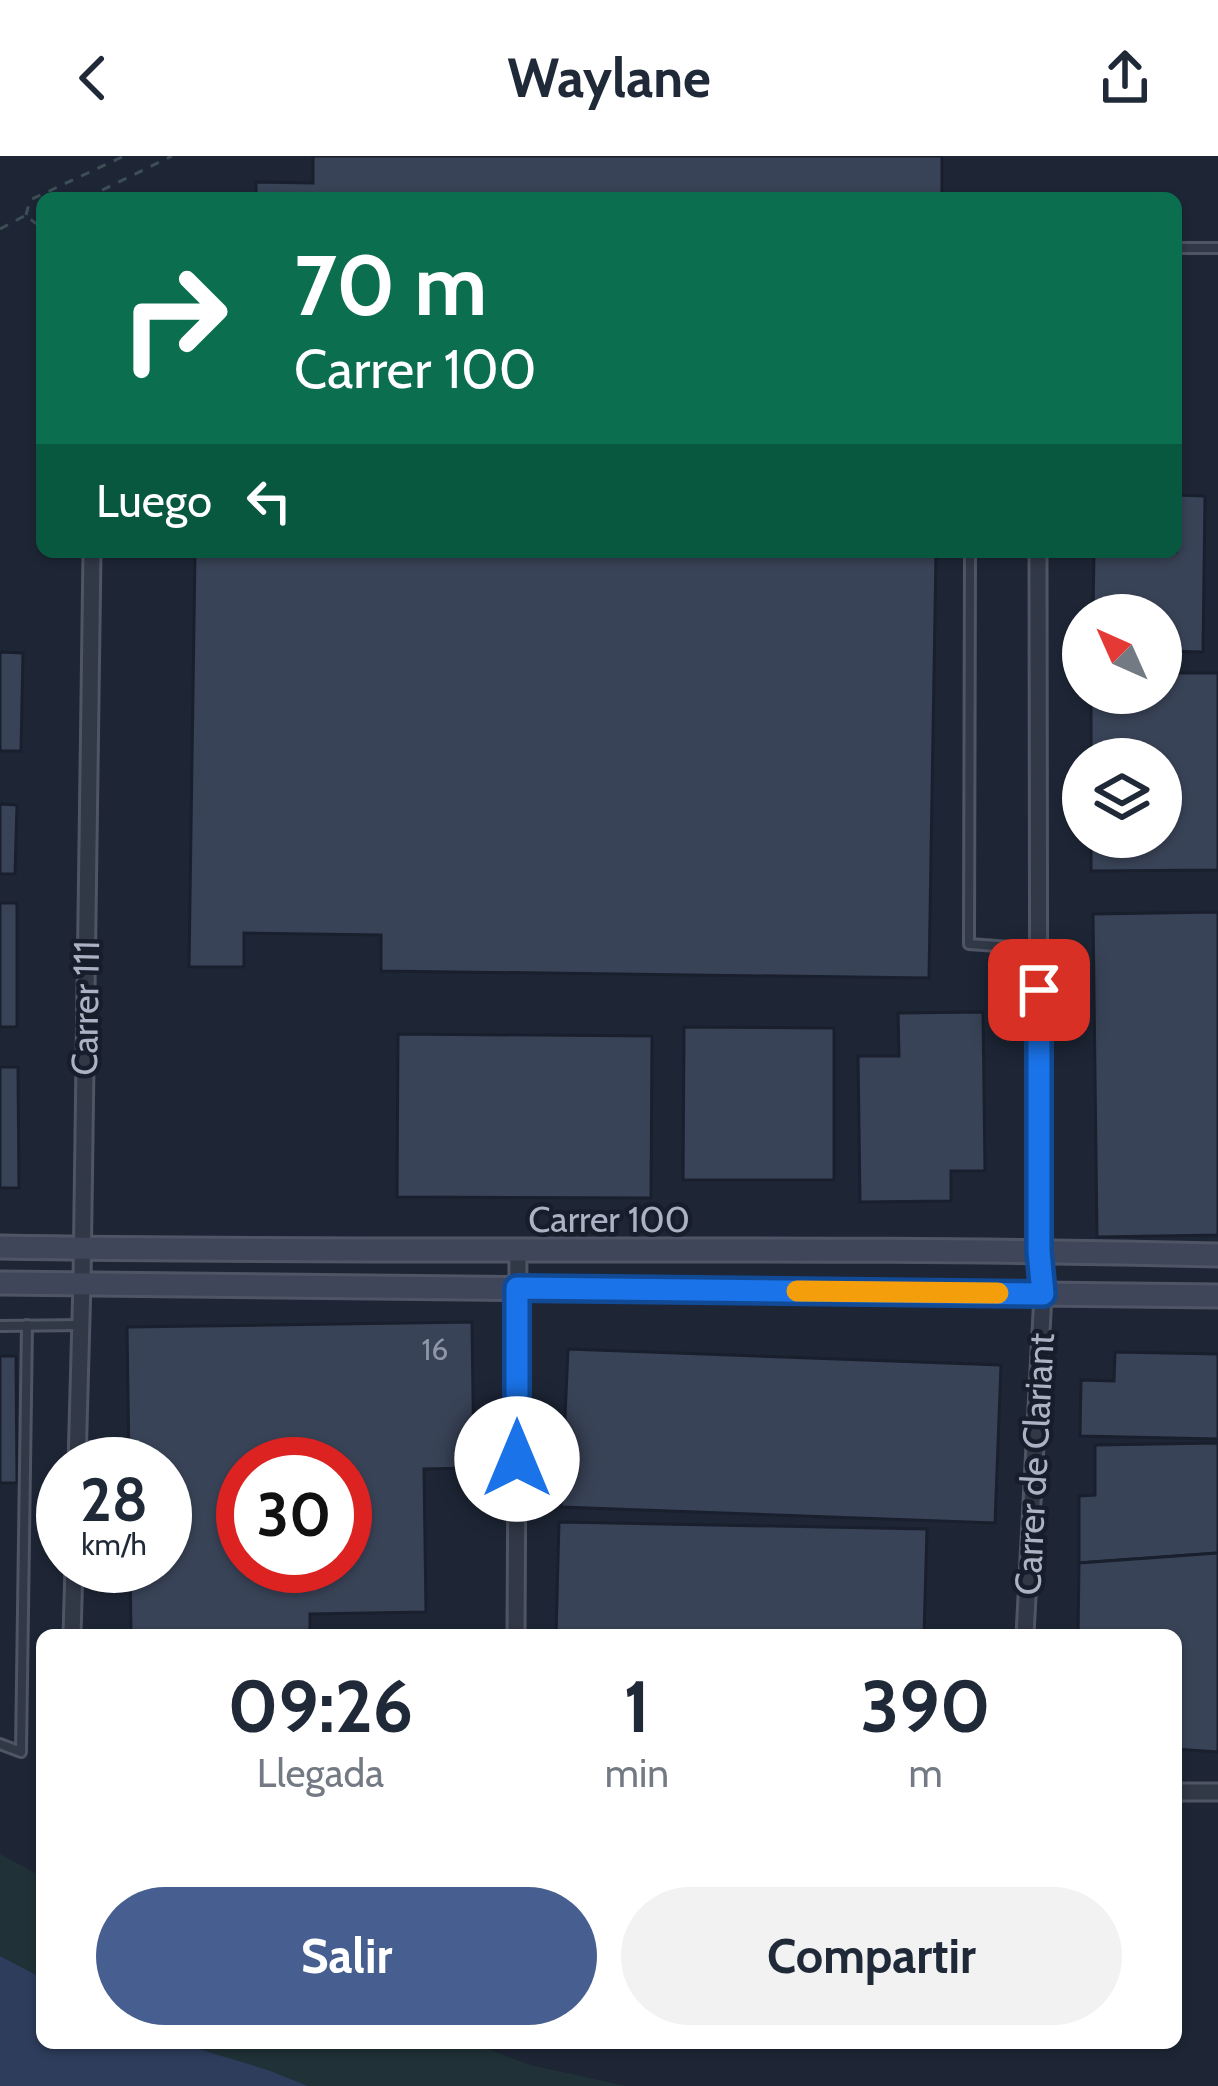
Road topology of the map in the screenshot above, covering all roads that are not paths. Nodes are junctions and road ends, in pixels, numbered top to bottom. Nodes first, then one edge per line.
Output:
1 (1182, 248) edge
2 (1218, 248) edge
3 (92, 558) edge
4 (970, 558) edge
5 (1038, 558) edge
6 (1039, 949) junction
7 (0, 1247) edge
8 (82, 1248) junction
9 (1039, 1251) junction
10 (518, 1252) junction
11 (1218, 1256) edge
12 (0, 1282) edge
13 (82, 1282) junction
14 (517, 1288) junction
15 (1043, 1294) junction
16 (1218, 1296) edge
17 (0, 1325) edge
18 (27, 1325) junction
19 (81, 1325) junction
20 (78, 1437) edge
21 (73, 1593) edge
22 (72, 1629) edge
23 (516, 1629) edge
24 (1025, 1629) edge
25 (0, 1744) edge
26 (1182, 1792) edge
27 (1218, 1792) edge

1 - 2 lane
3 - 8 street, Carrer 111
4 - 6 lane
5 - 6 street, Carrer de Clariant
6 - 9 street, Carrer de Clariant
7 - 8 street, Carrer 100
8 - 10 street, Carrer 100
8 - 13 street, Carrer 111
9 - 10 street, Carrer 100
9 - 11 street, Carrer 100
9 - 15 street, Carrer de Clariant
10 - 14 street
12 - 13 street, Carrer 100
13 - 14 street, Carrer 100
13 - 19 street, Carrer 111
14 - 15 street, Carrer 100
14 - 23 street
15 - 16 street, Carrer 100
15 - 24 street, Carrer de Clariant
17 - 18 lane
18 - 19 lane
18 - 25 lane
19 - 20 street, Carrer 111
21 - 22 street
26 - 27 street

